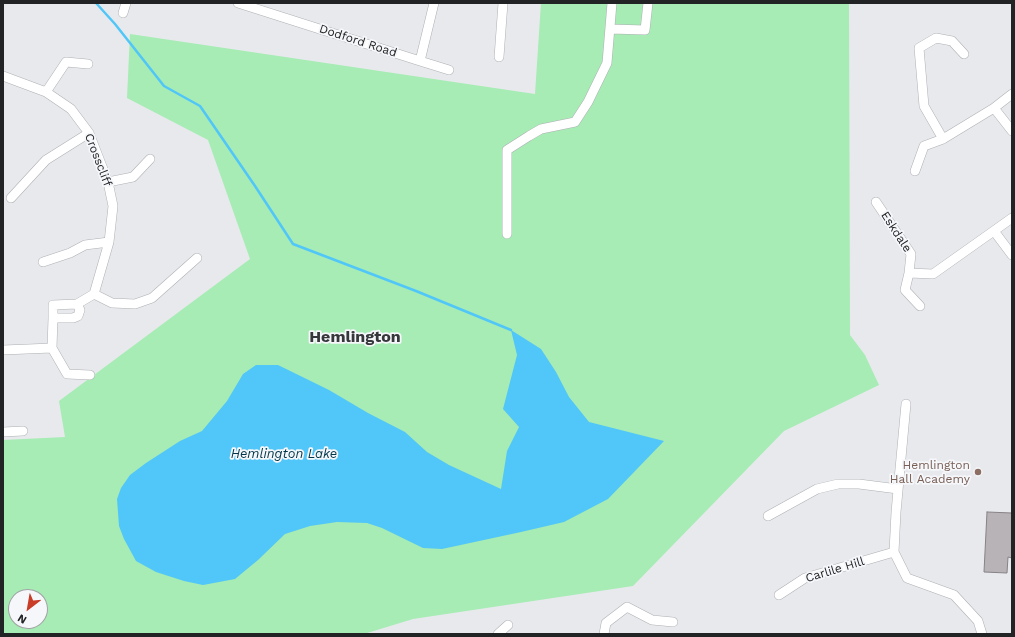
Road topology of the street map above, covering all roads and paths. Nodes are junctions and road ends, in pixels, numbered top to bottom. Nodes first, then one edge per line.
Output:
1 (126, 3) edge
2 (238, 3) edge
3 (270, 3) edge
4 (434, 3) edge
5 (503, 3) edge
6 (612, 3) edge
7 (648, 3) edge
8 (268, 12) junction
9 (123, 13) dead end
10 (610, 29) junction
11 (964, 54) dead end
12 (498, 57) dead end
13 (420, 61) junction
14 (88, 64) dead end
15 (449, 70) dead end
16 (3, 76) edge
17 (46, 92) junction
18 (1012, 94) edge
19 (994, 108) junction
20 (1012, 131) edge
21 (89, 133) junction
22 (943, 139) junction
23 (150, 159) dead end
24 (915, 171) dead end
25 (108, 182) junction
26 (11, 198) dead end
27 (876, 202) dead end
28 (1012, 218) edge
29 (994, 231) junction
30 (507, 234) dead end
31 (110, 242) junction
32 (1012, 255) edge
33 (197, 258) dead end
34 (43, 262) dead end
35 (909, 273) junction
36 (94, 294) junction
37 (77, 304) junction
38 (920, 306) dead end
39 (53, 318) junction
40 (52, 348) junction
41 (3, 350) edge
42 (90, 375) dead end
43 (906, 404) dead end
44 (23, 431) dead end
45 (3, 432) edge
46 (898, 489) junction
47 (768, 516) dead end
48 (894, 552) junction
49 (779, 595) dead end
50 (673, 622) dead end
51 (508, 625) dead end
52 (498, 634) edge
53 (604, 634) edge
54 (982, 634) edge

1 - 9 street
2 - 8 street, Dodford Road
3 - 8 street
4 - 13 street
5 - 12 street
6 - 10 street
7 - 10 street
8 - 13 street, Dodford Road
10 - 30 street
11 - 22 street
13 - 15 street, Dodford Road
14 - 17 street
16 - 17 street, Crosscliff
17 - 21 street, Crosscliff
18 - 19 street
19 - 20 street
19 - 22 street
21 - 25 street, Crosscliff
21 - 26 street
22 - 24 street
23 - 25 street
25 - 31 street, Crosscliff
27 - 35 street, Eskdale
28 - 29 street
29 - 32 street
29 - 35 street
31 - 34 street
31 - 36 street, Crosscliff
33 - 36 street
35 - 38 street, Eskdale
36 - 37 street
37 - 39 street
37 - 39 street
39 - 40 street
40 - 41 street
40 - 42 street
43 - 46 street
44 - 45 street
46 - 47 street
46 - 48 street
48 - 49 street, Carlile Hill
48 - 54 street
50 - 53 street
51 - 52 street

